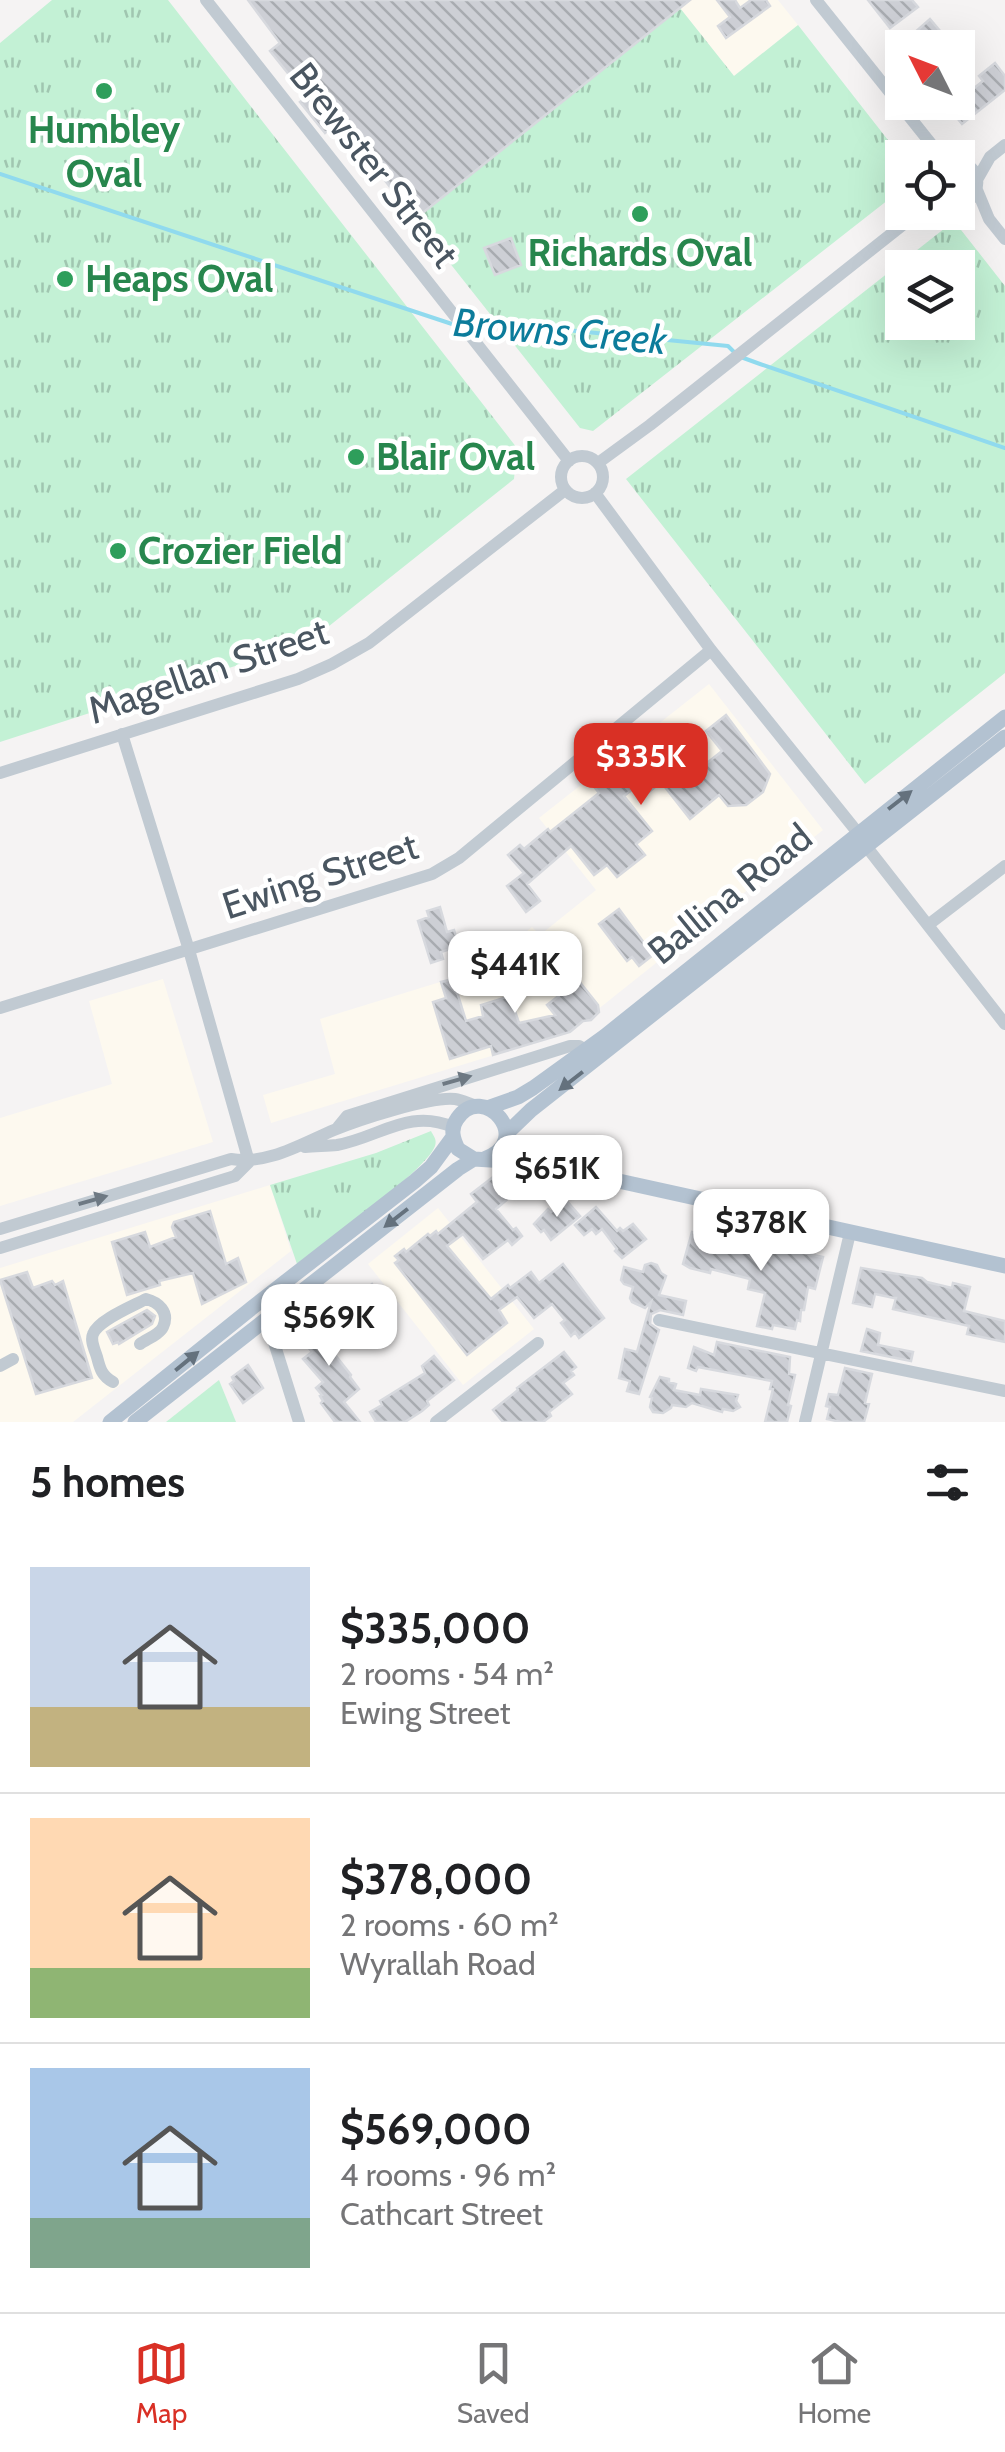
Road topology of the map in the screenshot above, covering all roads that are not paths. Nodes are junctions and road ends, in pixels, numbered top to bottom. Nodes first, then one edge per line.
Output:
1 (206, 0) edge
2 (816, 0) edge
3 (925, 140) edge
4 (1005, 146) edge
5 (990, 157) junction
6 (975, 160) edge
7 (975, 181) edge
8 (977, 184) junction
9 (975, 186) edge
10 (975, 211) edge
11 (989, 219) junction
12 (897, 230) edge
13 (1005, 238) edge
14 (569, 461) junction
15 (598, 464) junction
16 (565, 490) junction
17 (595, 493) junction
18 (712, 650) junction
19 (1005, 717) edge
20 (122, 734) junction
21 (1005, 736) edge
22 (0, 774) edge
23 (862, 840) junction
24 (1005, 866) edge
25 (928, 926) junction
26 (188, 950) junction
27 (0, 1008) edge
28 (1005, 1024) edge
29 (586, 1050) junction
30 (483, 1107) junction
31 (337, 1129) junction
32 (453, 1132) junction
33 (506, 1136) junction
34 (298, 1148) junction
35 (479, 1159) junction
36 (249, 1162) junction
37 (537, 1163) junction
38 (0, 1229) edge
39 (850, 1234) junction
40 (0, 1248) edge
41 (1005, 1266) edge
42 (267, 1320) junction
43 (658, 1320) dead end
44 (538, 1343) dead end
45 (140, 1344) dead end
46 (823, 1352) junction
47 (114, 1382) dead end
48 (1005, 1391) edge
49 (110, 1422) edge
50 (135, 1422) edge
51 (298, 1422) edge
52 (436, 1422) edge
53 (805, 1422) edge

1 - 14 street, Brewster Street
2 - 3 street
4 - 5 street
5 - 6 street
5 - 8 street
7 - 8 street
8 - 9 street
8 - 11 street
10 - 11 street
11 - 13 street
12 - 15 street
14 - 15 street
14 - 16 street
15 - 17 street
16 - 17 street
16 - 20 street, Magellan Street
17 - 18 street
18 - 23 street
18 - 26 street, Ewing Street
23 -> 19 main road, Ballina Road
20 - 22 street, Magellan Street
20 - 26 street
21 - 23 main road, Ballina Road
23 - 25 street
23 - 29 main road, Ballina Road
23 -> 33 main road, Ballina Road
24 - 25 street
25 - 28 street
26 - 27 street, Ewing Street
26 - 36 street
29 - 30 main road, Ballina Road
31 -> 29 street
30 - 31 street
30 - 32 main road
30 - 33 main road
31 - 34 street
32 - 34 street
32 - 35 main road
49 -> 32 main road
33 - 35 main road
33 - 37 main road
34 - 36 street
35 - 37 main road
35 -> 42 main road
38 -> 36 street
36 - 40 street
37 - 39 main road
39 - 41 main road
39 - 46 street
42 - 50 main road
42 - 51 street
43 - 46 street
44 - 52 street
45 - 47 street
46 - 48 street
46 - 53 street

